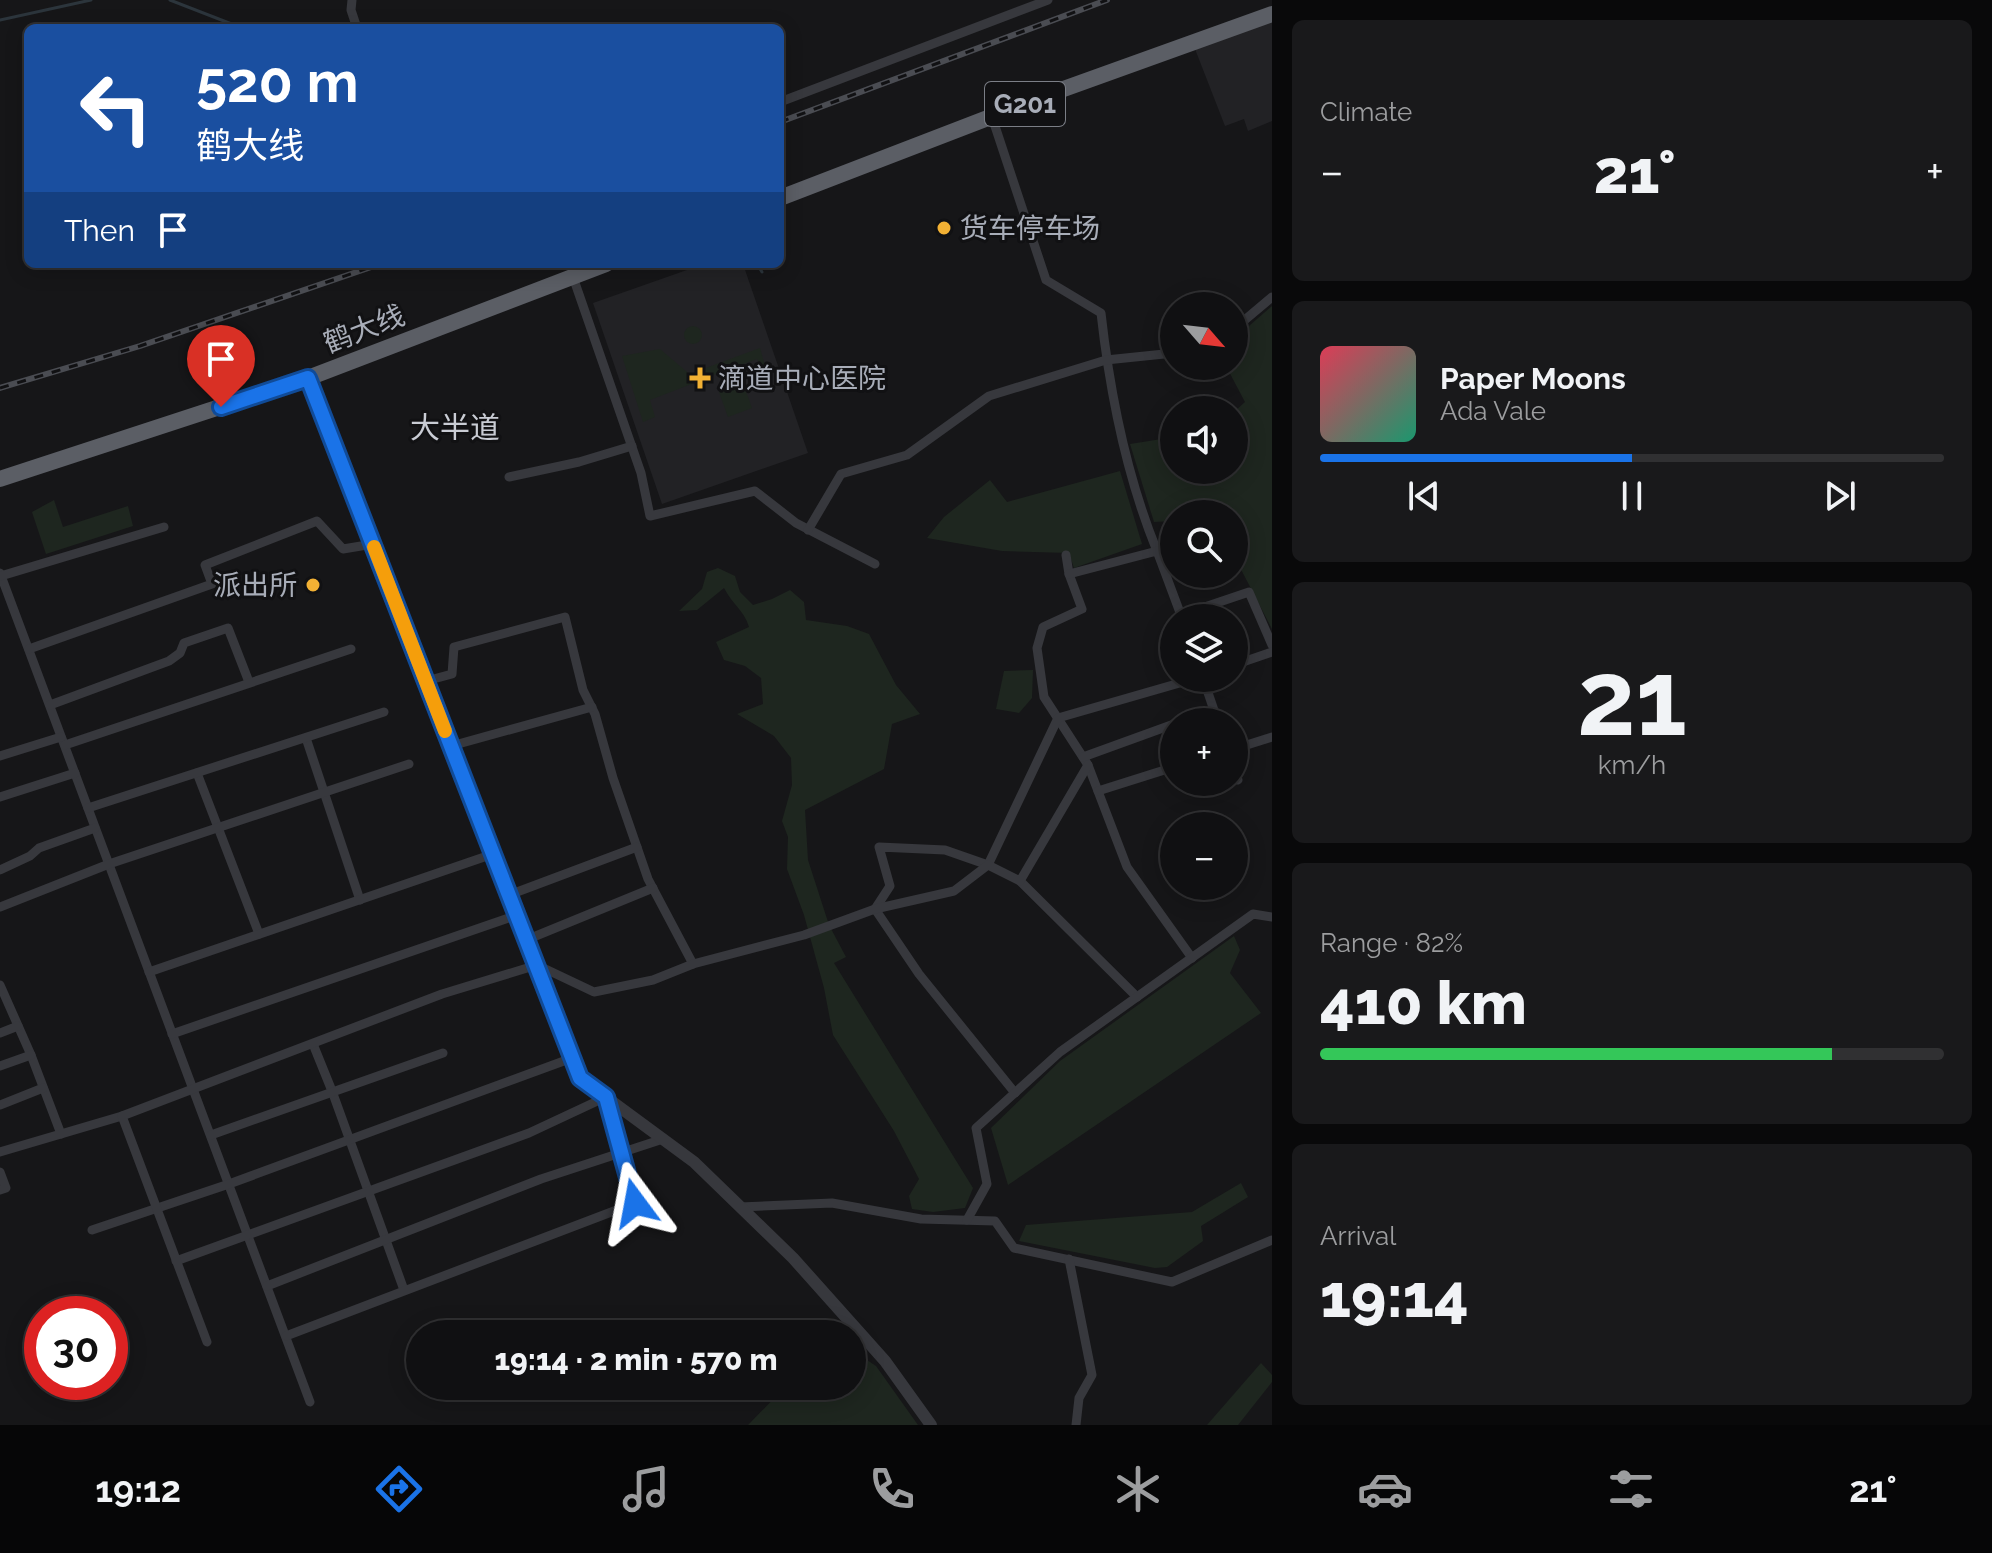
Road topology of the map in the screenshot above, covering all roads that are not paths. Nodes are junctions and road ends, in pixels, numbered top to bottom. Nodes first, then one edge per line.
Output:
1 (352, 0) edge
2 (1048, 0) edge
3 (1272, 14) edge
4 (356, 24) edge
5 (784, 100) edge
6 (992, 117) junction
7 (784, 196) edge
8 (596, 268) edge
9 (573, 277) junction
10 (1272, 297) edge
11 (1248, 317) edge
12 (1160, 354) edge
13 (1106, 360) junction
14 (308, 378) junction
15 (632, 446) junction
16 (509, 477) dead end
17 (0, 479) edge
18 (164, 527) dead end
19 (808, 530) junction
20 (373, 544) junction
21 (1157, 551) junction
22 (1066, 555) dead end
23 (875, 564) dead end
24 (1, 574) edge
25 (1069, 574) junction
26 (1177, 604) edge
27 (1216, 604) edge
28 (1272, 645) edge
29 (29, 649) junction
30 (351, 649) dead end
31 (1272, 652) edge
32 (1248, 660) edge
33 (426, 681) junction
34 (249, 682) junction
35 (1160, 689) edge
36 (50, 705) junction
37 (592, 707) junction
38 (384, 712) dead end
39 (1058, 718) junction
40 (1160, 730) edge
41 (1272, 737) edge
42 (306, 738) junction
43 (63, 741) junction
44 (1248, 745) edge
45 (451, 746) junction
46 (0, 756) edge
47 (1085, 761) junction
48 (409, 764) dead end
49 (1160, 771) edge
50 (75, 773) junction
51 (197, 773) junction
52 (1098, 791) junction
53 (323, 793) junction
54 (0, 797) edge
55 (88, 808) junction
56 (220, 827) junction
57 (95, 828) junction
58 (637, 847) junction
59 (493, 854) junction
60 (109, 864) junction
61 (988, 865) junction
62 (0, 870) edge
63 (1020, 881) junction
64 (653, 888) junction
65 (509, 895) junction
66 (360, 900) junction
67 (0, 907) edge
68 (875, 909) junction
69 (517, 915) junction
70 (1272, 917) edge
71 (259, 934) junction
72 (526, 940) junction
73 (1192, 958) junction
74 (693, 964) junction
75 (537, 965) junction
76 (149, 972) junction
77 (0, 985) edge
78 (1137, 997) junction
79 (18, 1026) junction
80 (0, 1033) edge
81 (172, 1034) junction
82 (313, 1044) junction
83 (443, 1053) dead end
84 (31, 1055) junction
85 (572, 1058) junction
86 (0, 1066) edge
87 (43, 1088) junction
88 (193, 1088) junction
89 (332, 1091) junction
90 (1015, 1093) junction
91 (606, 1097) junction
92 (0, 1105) edge
93 (122, 1116) junction
94 (61, 1134) junction
95 (211, 1135) junction
96 (663, 1139) junction
97 (350, 1140) junction
98 (0, 1152) edge
99 (623, 1152) junction
100 (0, 1172) edge
101 (229, 1184) junction
102 (0, 1190) edge
103 (368, 1191) junction
104 (740, 1207) junction
105 (157, 1208) junction
106 (967, 1220) junction
107 (92, 1230) dead end
108 (247, 1234) junction
109 (386, 1240) junction
110 (1272, 1240) edge
111 (1069, 1259) junction
112 (176, 1261) junction
113 (267, 1286) junction
114 (404, 1290) junction
115 (286, 1336) junction
116 (207, 1342) dead end
117 (310, 1402) dead end
118 (931, 1425) edge
119 (1076, 1425) edge

1 - 4 street
2 - 5 street
3 - 6 highway, G201
6 - 7 highway, G201
6 - 13 street
8 - 9 highway, 鹤大线
9 - 14 highway, 鹤大线
9 - 15 street
10 - 11 street
12 - 13 street
13 - 19 street
13 - 21 street
14 - 17 highway, 鹤大线
14 - 20 street
15 - 16 street
15 - 19 street
18 - 24 street
19 - 23 street
20 - 29 street
20 - 33 street
21 - 25 street
21 - 26 street
22 - 25 street
24 - 29 street
25 - 39 street
27 - 28 street
29 - 36 street
30 - 34 street
31 - 32 street
33 - 37 street
33 - 45 street
34 - 36 street
34 - 43 street
35 - 39 street
36 - 43 street
37 - 45 street
37 - 58 street
38 - 42 street
39 - 47 street
39 - 61 street
40 - 47 street
41 - 44 street
42 - 51 street
42 - 53 street
43 - 46 street
43 - 50 street
45 - 59 street
47 - 52 street
47 - 63 street
48 - 53 street
49 - 52 street
50 - 54 street
50 - 55 street
51 - 55 street
51 - 56 street
52 - 73 street
53 - 56 street
53 - 66 street
55 - 57 street
56 - 60 street
56 - 71 street
57 - 60 street
57 - 62 street
58 - 64 street
58 - 65 street
59 - 65 street
59 - 66 street
60 - 67 street
60 - 76 street
61 - 63 street
61 - 68 street
61 - 68 street
63 - 78 street
64 - 72 street
64 - 74 street
65 - 69 street
66 - 71 street
68 - 74 street
68 - 90 street
69 - 72 street
69 - 81 street
70 - 73 street
71 - 76 street
72 - 75 street
73 - 78 street
74 - 75 street
75 - 82 street
75 - 85 street
76 - 81 street
77 - 79 street
78 - 90 street
79 - 80 street
79 - 84 street
81 - 88 street
82 - 88 street
82 - 89 street
83 - 89 street
84 - 86 street
84 - 87 street
85 - 91 street
85 - 97 street
87 - 92 street
87 - 94 street
88 - 93 street
88 - 95 street
89 - 95 street
89 - 97 street
90 - 106 street
91 - 96 street
91 - 99 street
91 - 103 street
93 - 94 street
93 - 105 street
94 - 98 street
95 - 101 street
96 - 99 street
96 - 104 street
97 - 101 street
97 - 103 street
99 - 109 street
99 - 114 street
100 - 102 street
101 - 105 street
101 - 108 street
103 - 108 street
103 - 109 street
104 - 106 street
104 - 118 street
105 - 107 street
105 - 112 street
106 - 111 street
108 - 112 street
108 - 113 street
109 - 113 street
109 - 114 street
110 - 111 street
111 - 119 street
112 - 116 street
113 - 115 street
114 - 115 street
115 - 117 street

